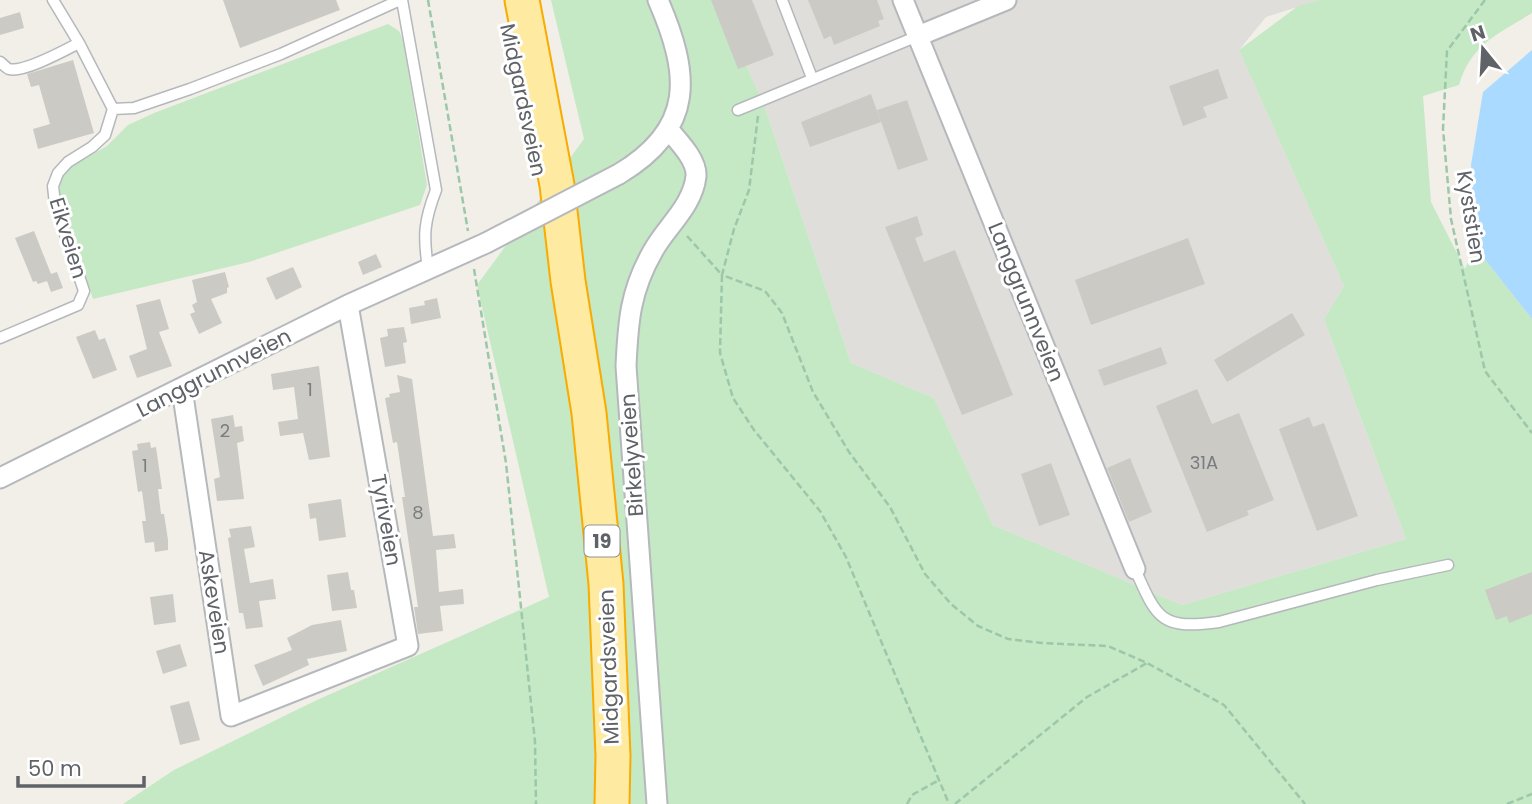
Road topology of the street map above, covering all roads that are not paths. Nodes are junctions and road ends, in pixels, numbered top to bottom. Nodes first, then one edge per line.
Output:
1 (53, 0) edge
2 (401, 0) edge
3 (502, 0) edge
4 (522, 0) edge
5 (658, 0) edge
6 (782, 0) edge
7 (903, 0) edge
8 (1006, 0) edge
9 (918, 36) junction
10 (79, 43) junction
11 (0, 62) edge
12 (812, 78) junction
13 (114, 109) junction
14 (738, 110) dead end
15 (669, 130) junction
16 (428, 268) junction
17 (568, 281) junction
18 (348, 305) junction
19 (0, 338) edge
20 (182, 389) junction
21 (0, 478) edge
22 (1448, 565) dead end
23 (1135, 569) joint
24 (325, 679) joint
25 (612, 804) edge
26 (657, 804) edge

1 - 10 lane
2 - 13 lane
2 - 16 lane
3 - 17 highway, Midgardsveien / 19
4 - 17 highway, Midgardsveien / 19
5 - 15 street
6 - 12 lane
7 - 9 street, Langgrunnveien
8 - 9 street
9 - 12 lane
9 - 23 street, Langgrunnveien
10 - 11 lane
10 - 13 lane
12 - 14 lane
13 - 19 lane, Eikveien
15 - 16 street, Langgrunnveien, bridge
15 - 26 street, Birkelyveien
16 - 18 street, Langgrunnveien
17 - 25 highway, Midgardsveien / 19
18 - 20 street, Langgrunnveien
18 - 24 street, Tyriveien
20 - 21 street, Langgrunnveien
20 - 24 street, Askeveien
22 - 23 lane

